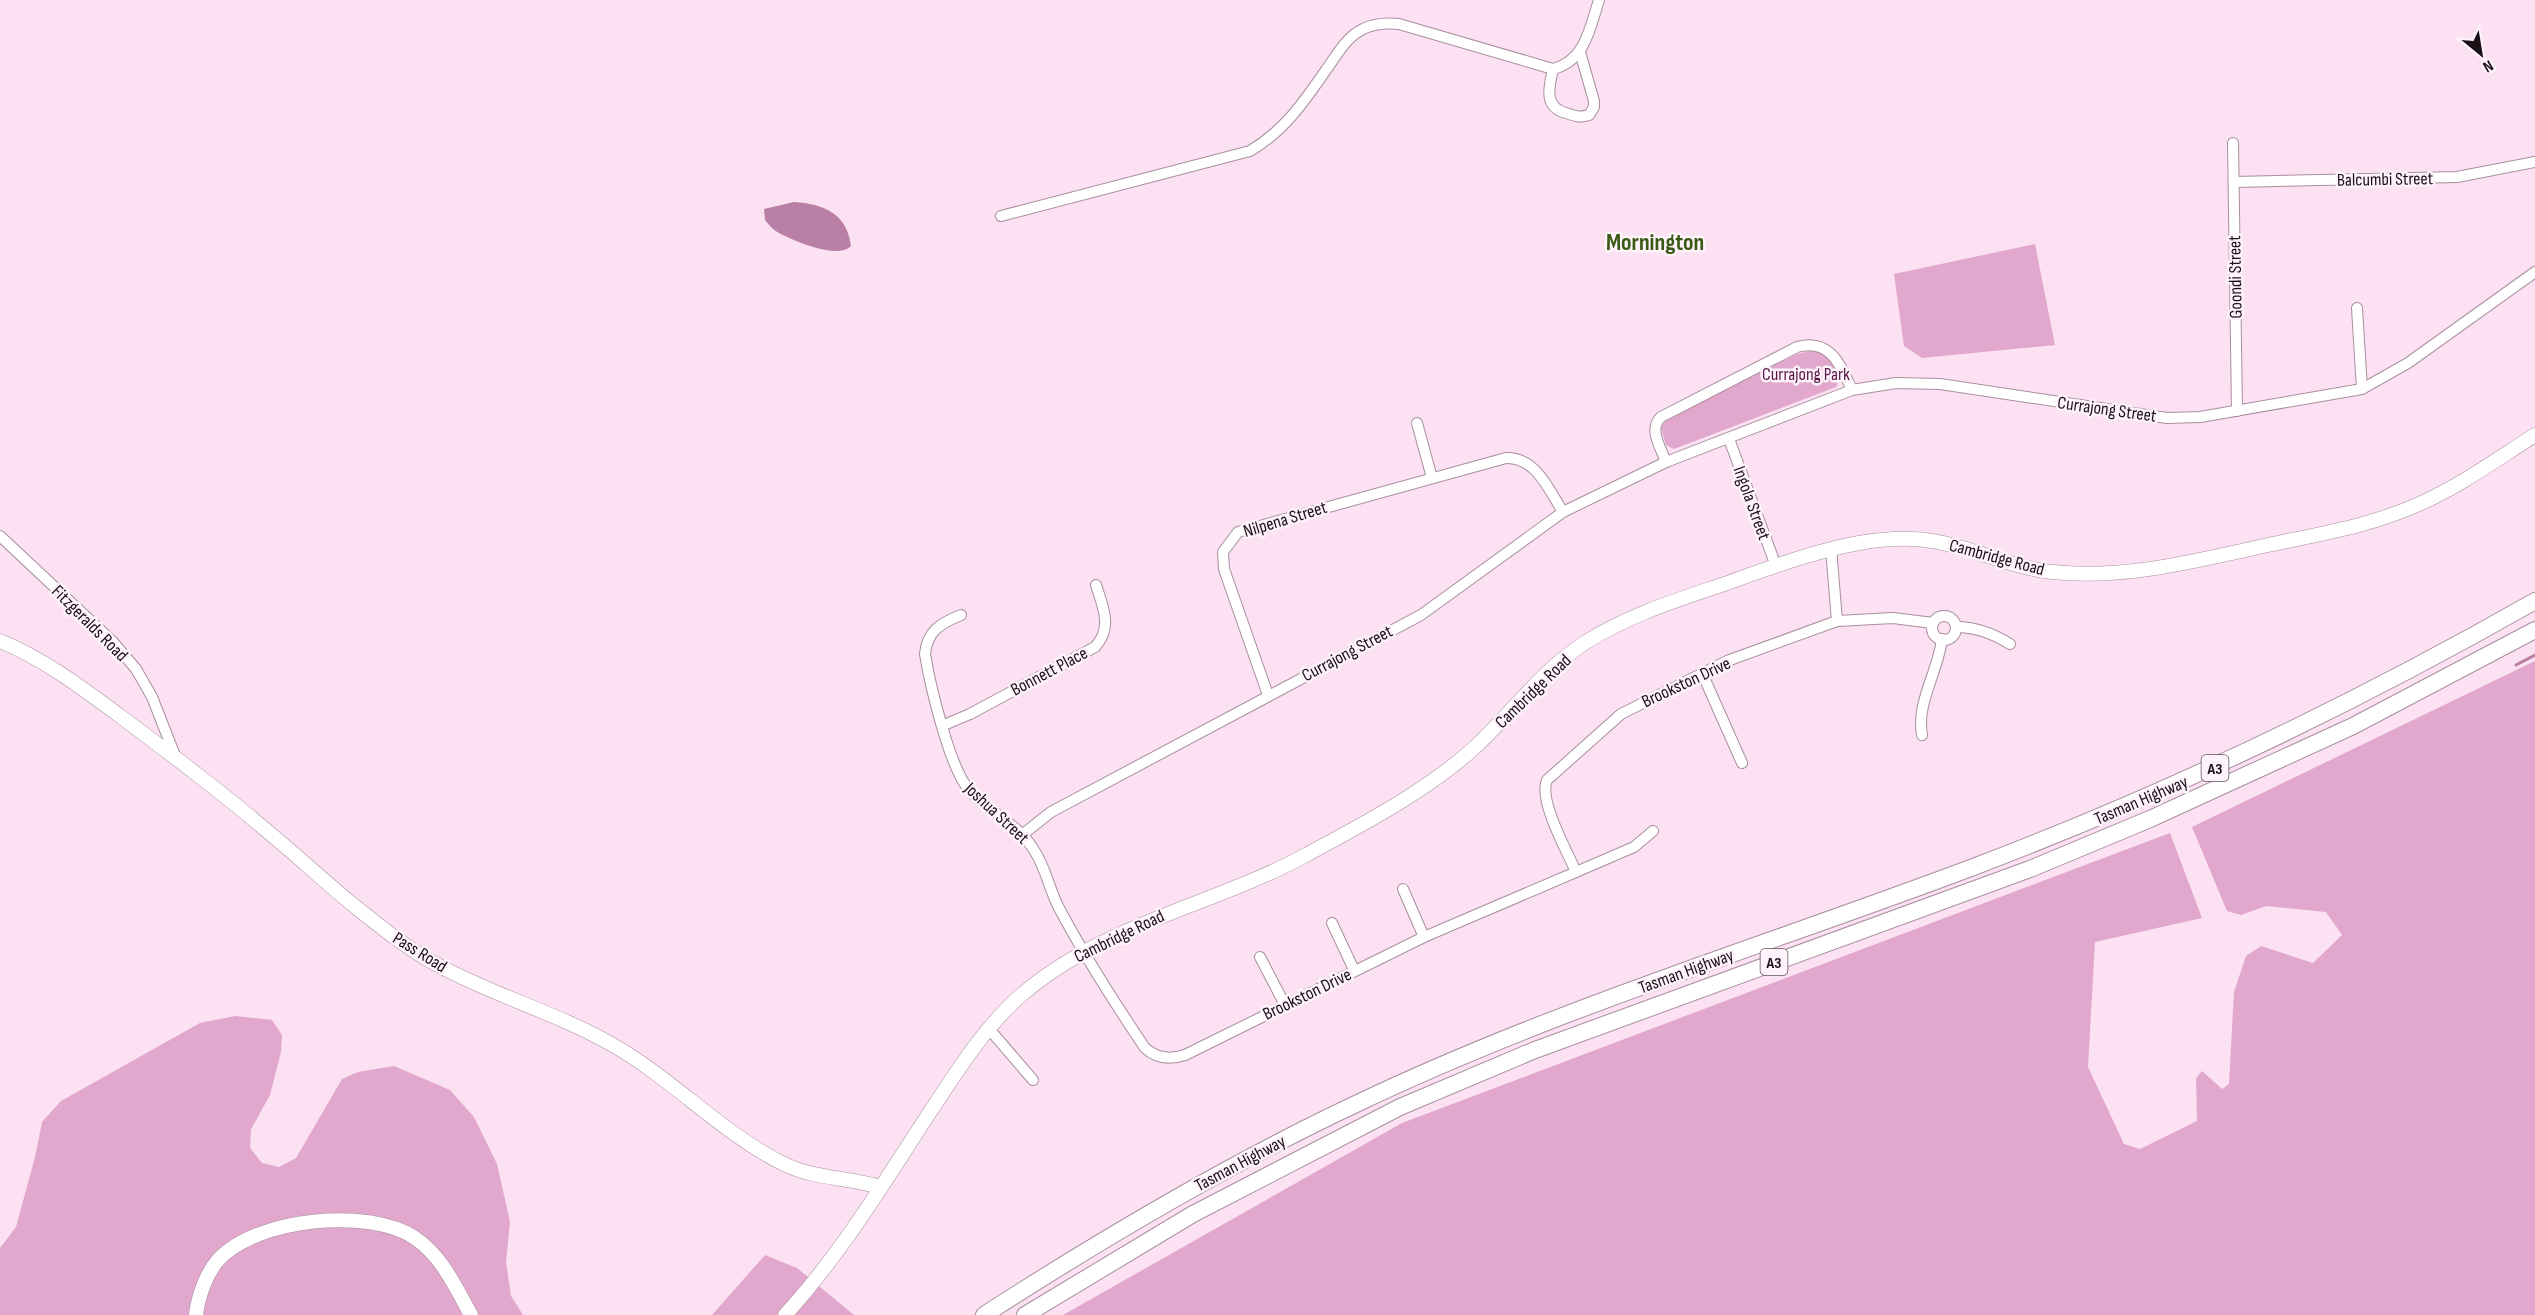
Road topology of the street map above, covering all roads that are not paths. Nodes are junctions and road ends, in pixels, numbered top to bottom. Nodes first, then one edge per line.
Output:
1 (1599, 0) edge
2 (1580, 52) junction
3 (1553, 69) junction
4 (2233, 143) dead end
5 (2535, 162) edge
6 (2234, 182) junction
7 (1001, 216) dead end
8 (2535, 272) edge
9 (2357, 308) dead end
10 (2362, 389) junction
11 (1852, 390) junction
12 (2237, 411) junction
13 (1417, 423) dead end
14 (2535, 435) edge
15 (1729, 439) junction
16 (1666, 462) junction
17 (1432, 478) junction
18 (1563, 512) junction
19 (0, 536) edge
20 (1831, 548) junction
21 (1776, 566) junction
22 (1096, 585) dead end
23 (2535, 601) edge
24 (961, 615) dead end
25 (1838, 621) junction
26 (1934, 623) junction
27 (1956, 627) junction
28 (2535, 630) edge
29 (1942, 639) junction
30 (0, 641) edge
31 (2010, 644) dead end
32 (1702, 673) junction
33 (1268, 695) junction
34 (944, 725) junction
35 (1922, 735) dead end
36 (176, 758) junction
37 (1742, 763) dead end
38 (1653, 831) dead end
39 (1022, 836) junction
40 (1576, 872) junction
41 (1403, 889) dead end
42 (1332, 923) dead end
43 (1424, 937) junction
44 (1083, 951) junction
45 (1260, 957) dead end
46 (1354, 970) junction
47 (1285, 1005) junction
48 (990, 1030) junction
49 (1033, 1080) dead end
50 (880, 1187) junction
51 (196, 1315) edge
52 (471, 1315) edge
53 (785, 1315) edge
54 (984, 1315) edge
55 (1025, 1315) edge

1 - 2 street
2 - 3 street
2 - 3 street
3 - 7 street
4 - 6 street, Goondi Street
5 - 6 street, Balcumbi Street
6 - 12 street, Goondi Street
8 - 10 street, Currajong Street
9 - 10 street
10 - 12 street, Currajong Street
11 - 12 street, Currajong Street
11 - 15 street, Currajong Street
11 - 16 street
13 - 17 street
14 - 20 main road, Cambridge Road
15 - 16 street, Currajong Street
15 - 21 street, Ingola Street
16 - 18 street, Currajong Street
17 - 18 street, Nilpena Street
17 - 33 street, Nilpena Street
18 - 33 street, Currajong Street
19 - 36 street, Fitzgeralds Road
20 - 21 main road, Cambridge Road
20 - 25 street
21 - 44 main road, Cambridge Road
22 - 34 street, Bonnett Place
23 - 54 highway, Tasman Highway / A3
24 - 34 street, Joshua Street
25 - 26 street, Brookston Drive
25 - 32 street, Brookston Drive
26 - 27 street
26 - 29 street
27 - 29 street
27 - 31 street
28 - 55 highway, Tasman Highway / A3
29 - 35 street
30 - 36 main road, Pass Road
32 - 37 street
32 - 40 street, Brookston Drive
33 - 39 street, Currajong Street
34 - 39 street, Joshua Street
36 - 50 main road, Pass Road
38 - 40 street, Brookston Drive
39 - 44 street, Joshua Street
40 - 43 street, Brookston Drive
41 - 43 street
42 - 46 street
43 - 46 street, Brookston Drive
44 - 47 street, Brookston Drive
44 - 48 main road, Cambridge Road
45 - 47 street
46 - 47 street, Brookston Drive
48 - 49 street
48 - 50 main road, Cambridge Road
50 - 53 main road, Cambridge Road
51 - 52 main road

